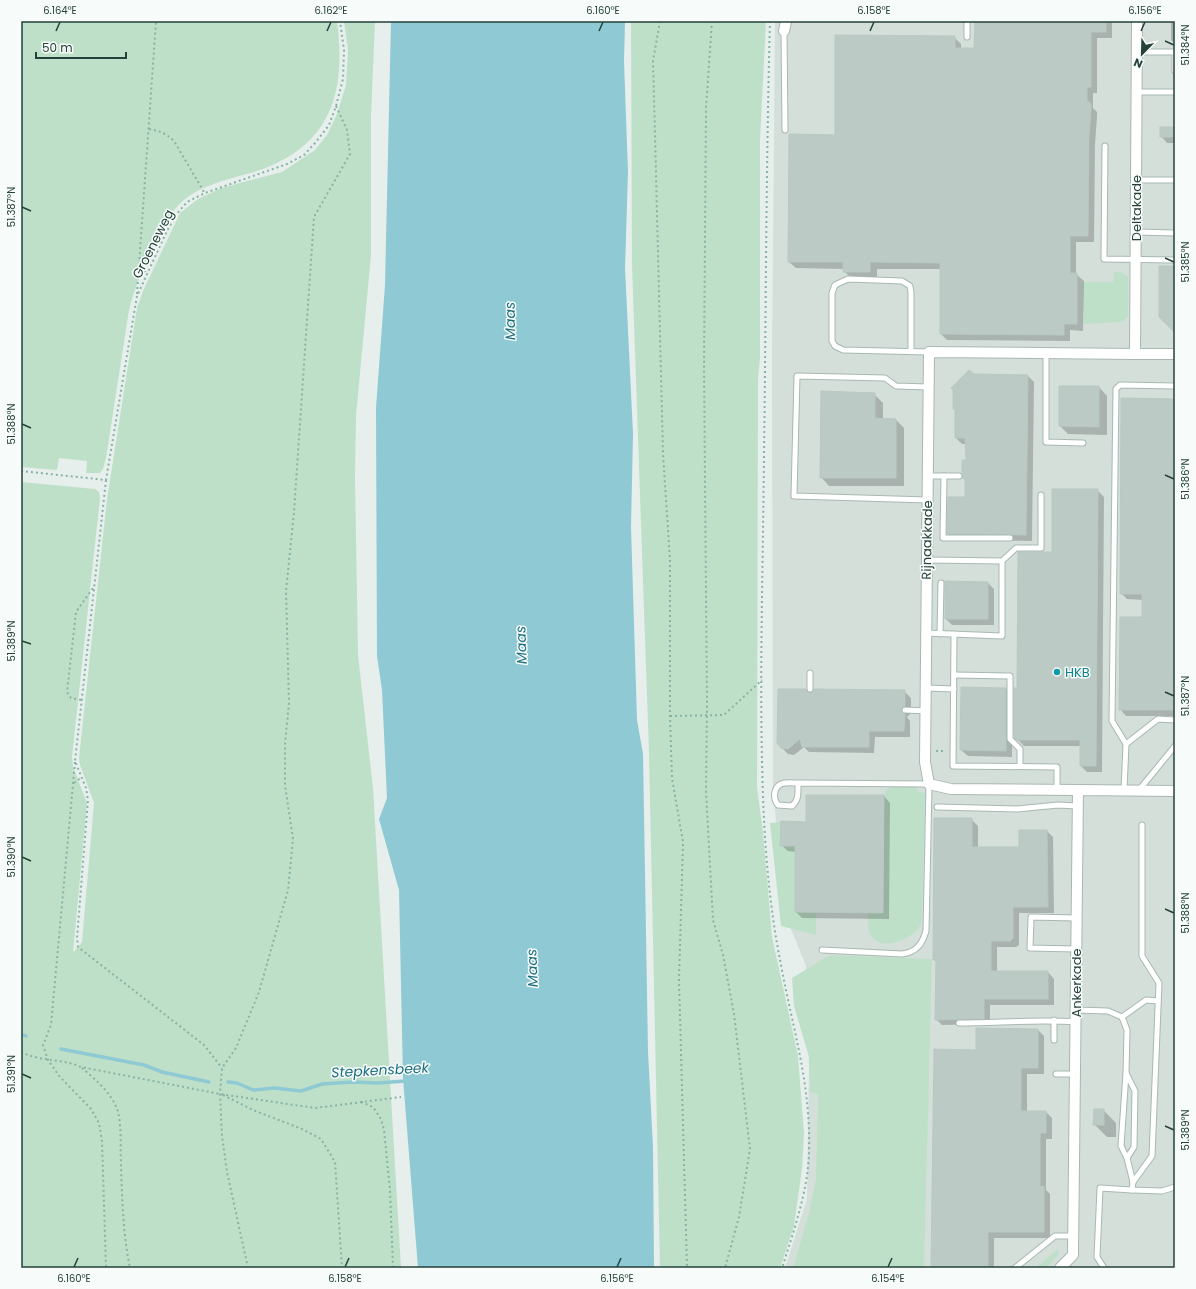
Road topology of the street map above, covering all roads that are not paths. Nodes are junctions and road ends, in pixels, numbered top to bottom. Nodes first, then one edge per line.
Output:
1 (967, 21) edge
2 (1137, 21) edge
3 (785, 26) edge
4 (967, 37) dead end
5 (1137, 52) junction
6 (1175, 52) edge
7 (1174, 72) edge
8 (1137, 92) junction
9 (1175, 92) edge
10 (785, 130) dead end
11 (1105, 146) dead end
12 (1136, 180) junction
13 (1175, 180) edge
14 (1136, 232) junction
15 (1175, 233) edge
16 (1135, 260) junction
17 (1175, 260) edge
18 (911, 352) junction
19 (929, 352) junction
20 (1046, 354) junction
21 (1135, 354) junction
22 (1175, 354) edge
23 (1175, 386) edge
24 (928, 387) junction
25 (1083, 443) dead end
26 (928, 476) junction
27 (944, 476) junction
28 (959, 476) dead end
29 (1041, 495) dead end
30 (928, 500) junction
31 (1010, 538) dead end
32 (927, 560) junction
33 (1002, 561) junction
34 (941, 583) dead end
35 (926, 633) junction
36 (940, 634) junction
37 (954, 634) junction
38 (810, 673) dead end
39 (954, 675) junction
40 (926, 688) junction
41 (810, 689) dead end
42 (954, 689) junction
43 (905, 710) dead end
44 (926, 712) junction
45 (1175, 720) edge
46 (1126, 744) junction
47 (1175, 746) edge
48 (1020, 766) junction
49 (798, 783) junction
50 (929, 784) junction
51 (1057, 790) junction
52 (1078, 790) junction
53 (1124, 790) junction
54 (1138, 791) junction
55 (1175, 791) edge
56 (1077, 806) junction
57 (937, 807) dead end
58 (1142, 825) dead end
59 (1076, 918) junction
60 (822, 950) dead end
61 (1076, 950) junction
62 (1158, 1001) junction
63 (1076, 1010) junction
64 (1122, 1017) junction
65 (1054, 1020) junction
66 (1076, 1022) junction
67 (959, 1023) dead end
68 (1054, 1040) dead end
69 (1126, 1073) junction
70 (1056, 1074) dead end
71 (1075, 1074) junction
72 (1127, 1158) junction
73 (1133, 1182) junction
74 (1175, 1187) edge
75 (1132, 1190) junction
76 (1074, 1236) junction
77 (1015, 1268) edge
78 (1060, 1268) edge
79 (1104, 1268) edge

1 - 4 lane
2 - 5 street, Deltakade
3 - 10 lane
5 - 6 lane
5 - 8 street, Deltakade
6 - 7 lane
8 - 9 lane
8 - 12 street, Deltakade
11 - 16 lane
12 - 13 lane
12 - 14 street, Deltakade
14 - 15 lane
14 - 16 street, Deltakade
16 - 17 lane
16 - 21 street, Deltakade
18 - 18 lane
18 - 19 lane
19 - 20 street
19 - 24 street, Rijnaakkade
20 - 21 street
20 - 25 lane
21 - 22 street
23 - 46 lane
24 - 26 street, Rijnaakkade
24 - 30 lane
26 - 27 lane
26 - 30 street, Rijnaakkade
27 - 28 lane
27 - 31 lane
29 - 33 lane
30 - 32 street, Rijnaakkade
32 - 33 lane
32 - 35 street, Rijnaakkade
33 - 37 lane
34 - 36 lane
35 - 36 lane
35 - 40 street, Rijnaakkade
36 - 37 lane
37 - 39 lane
38 - 41 lane
39 - 42 lane
39 - 48 lane
40 - 42 lane
40 - 44 street, Rijnaakkade
42 - 48 lane
43 - 44 lane
44 - 50 street, Rijnaakkade
45 - 46 lane
46 - 53 lane
47 - 54 lane
48 - 51 lane
49 - 49 lane
49 - 50 lane
50 - 51 street
50 - 60 lane
51 - 52 street
52 - 53 street
52 - 56 street, Ankerkade
53 - 54 street
54 - 55 street
56 - 57 lane
56 - 59 street, Ankerkade
58 - 62 lane
59 - 61 street, Ankerkade
59 - 61 lane
61 - 63 street, Ankerkade
62 - 64 lane
62 - 73 lane
63 - 64 lane
63 - 66 street, Ankerkade
64 - 69 lane
65 - 66 lane
65 - 67 lane
65 - 68 lane
66 - 71 street, Ankerkade
69 - 72 lane
69 - 72 lane
70 - 71 lane
71 - 76 street, Ankerkade
72 - 73 lane
73 - 75 lane
74 - 75 lane
75 - 79 lane
76 - 77 lane
76 - 78 street, Ankerkade

